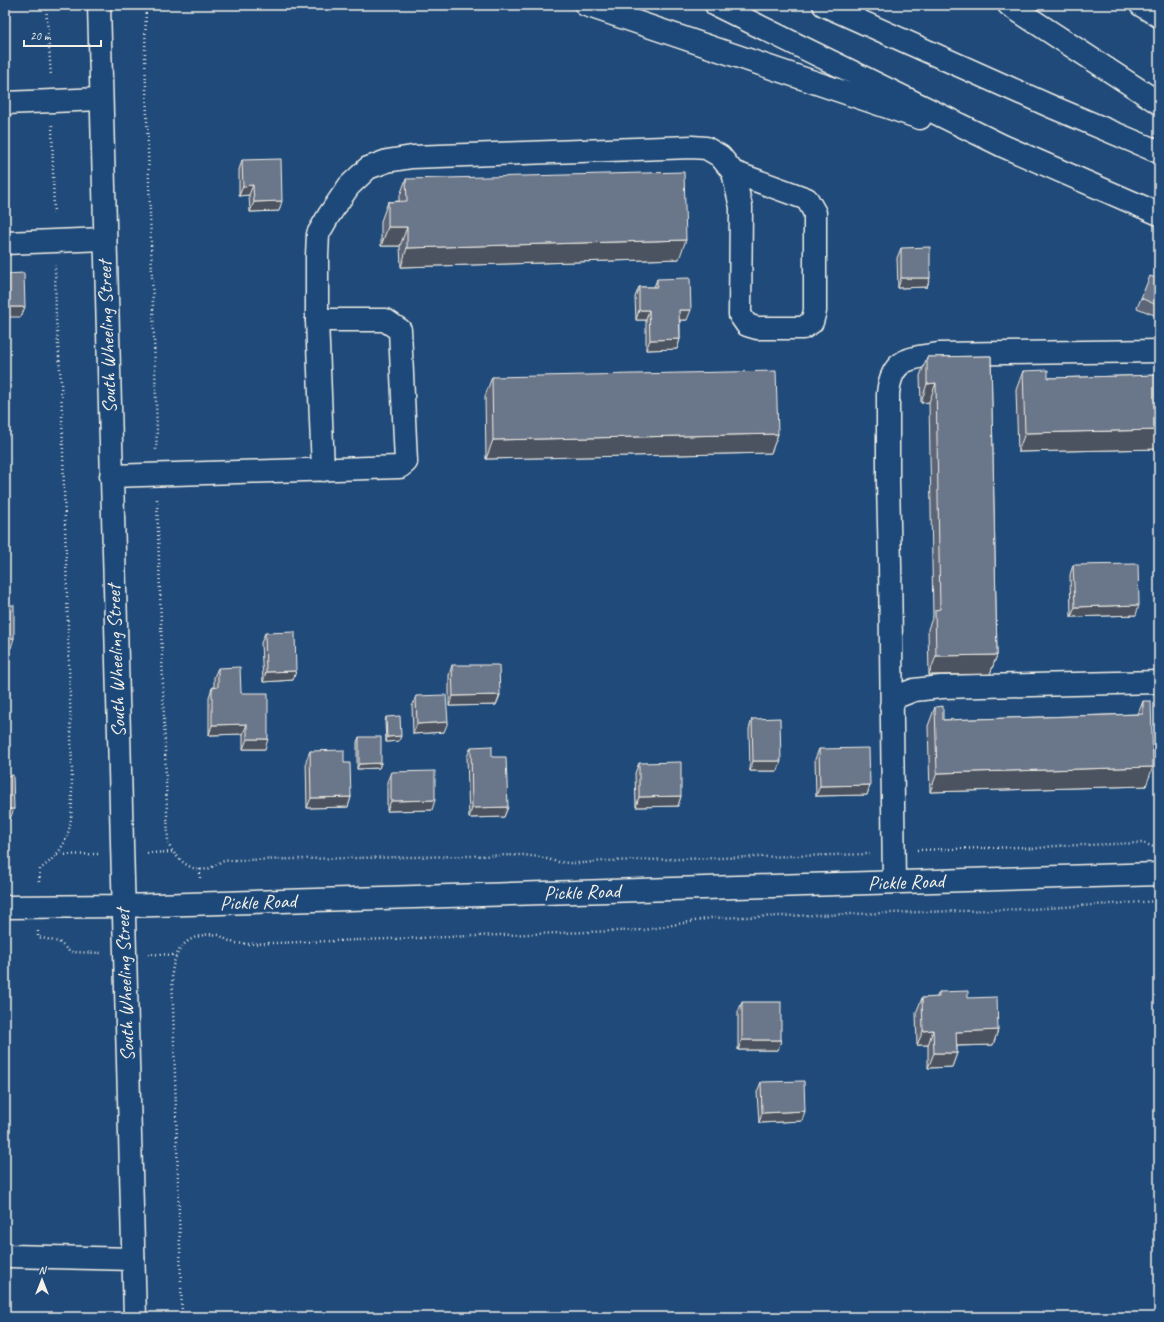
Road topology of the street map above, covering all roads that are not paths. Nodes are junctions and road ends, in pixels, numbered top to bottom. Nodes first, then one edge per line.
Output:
1 (98, 5) edge
2 (586, 5) edge
3 (716, 5) edge
4 (824, 5) edge
5 (1009, 5) edge
6 (1141, 5) edge
7 (1159, 16) edge
8 (101, 99) junction
9 (1159, 102) edge
10 (5, 103) edge
11 (1003, 146) junction
12 (1159, 152) edge
13 (733, 172) junction
14 (1159, 214) edge
15 (105, 239) junction
16 (5, 242) edge
17 (318, 320) junction
18 (1159, 351) edge
19 (323, 470) junction
20 (111, 476) junction
21 (1159, 682) edge
22 (892, 706) junction
23 (1159, 874) edge
24 (894, 882) junction
25 (123, 906) junction
26 (5, 907) edge
27 (5, 1254) edge
28 (133, 1260) junction
29 (135, 1317) edge

1 - 8 main road, South Wheeling Street
2 - 11 main road
3 - 11 main road
4 - 12 main road
5 - 9 main road
6 - 7 main road
8 - 10 main road
8 - 15 main road, South Wheeling Street
11 - 14 main road
13 - 13 main road
13 - 17 main road
15 - 16 main road
15 - 20 main road, South Wheeling Street
17 - 19 main road
17 - 19 main road
18 - 22 main road
19 - 20 main road
20 - 25 main road, South Wheeling Street
21 - 22 main road
22 - 24 main road
23 - 24 main road, Pickle Road
24 - 25 main road, Pickle Road
25 - 26 main road, Pickle Road
25 - 28 main road, South Wheeling Street
27 - 28 main road
28 - 29 main road, South Wheeling Street

